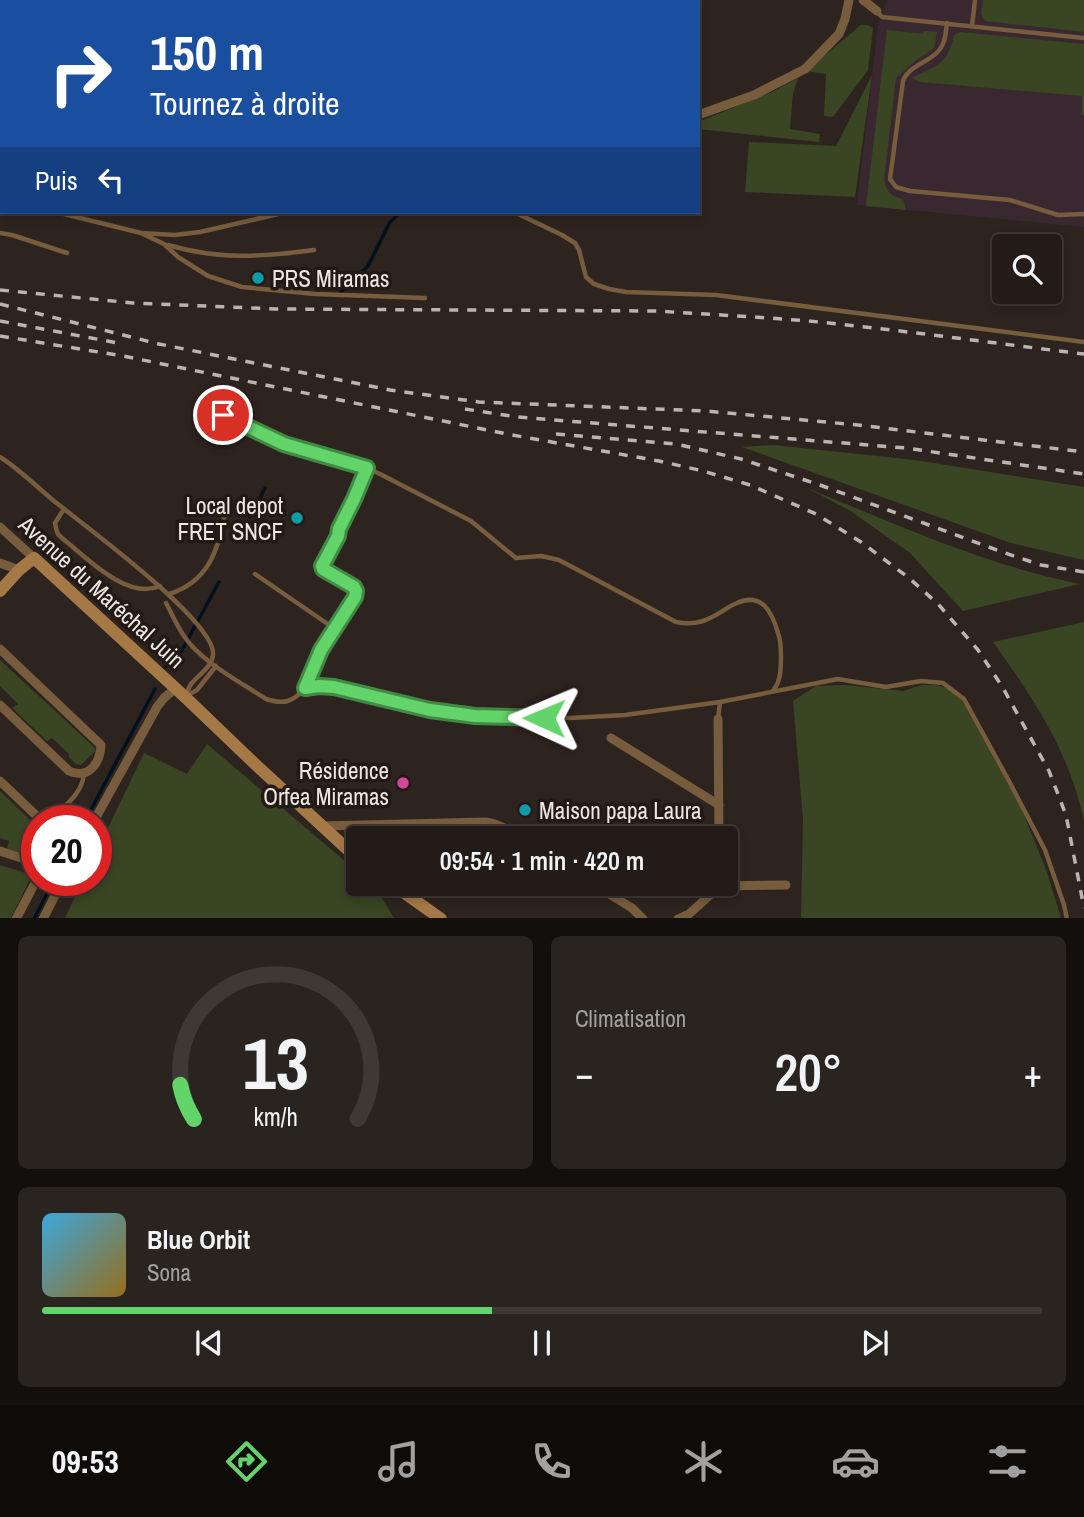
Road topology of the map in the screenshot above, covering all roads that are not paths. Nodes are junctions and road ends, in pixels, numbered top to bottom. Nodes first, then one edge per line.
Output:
1 (849, 0) edge
2 (863, 0) edge
3 (975, 0) edge
4 (877, 11) joint
5 (947, 23) junction
6 (972, 26) junction
7 (1084, 38) edge
8 (700, 114) edge
9 (65, 214) edge
10 (278, 214) edge
11 (518, 214) edge
12 (1084, 214) edge
13 (0, 233) edge
14 (141, 233) junction
15 (164, 244) junction
16 (314, 250) dead end
17 (67, 253) dead end
18 (425, 298) dead end
19 (1084, 342) edge
20 (223, 415) dead end
21 (0, 457) edge
22 (367, 468) junction
23 (64, 509) junction
24 (225, 514) dead end
25 (0, 527) edge
26 (34, 558) junction
27 (0, 563) edge
28 (19, 570) junction
29 (255, 574) dead end
30 (55, 578) junction
31 (160, 586) junction
32 (0, 591) edge
33 (169, 594) junction
34 (166, 603) dead end
35 (335, 629) junction
36 (0, 649) edge
37 (210, 662) junction
38 (216, 666) junction
39 (305, 688) junction
40 (773, 691) junction
41 (181, 693) junction
42 (720, 702) junction
43 (0, 705) edge
44 (718, 719) joint
45 (611, 738) dead end
46 (84, 774) junction
47 (0, 781) edge
48 (25, 805) edge
49 (66, 805) edge
50 (103, 805) edge
51 (719, 805) junction
52 (322, 826) junction
53 (500, 826) edge
54 (719, 826) edge
55 (346, 848) edge
56 (0, 851) edge
57 (21, 858) edge
58 (738, 885) edge
59 (786, 885) dead end
60 (28, 896) edge
61 (55, 896) edge
62 (409, 896) edge
63 (612, 896) edge
64 (708, 896) edge
65 (17, 918) edge
66 (44, 918) edge
67 (440, 918) edge
68 (641, 918) edge
69 (680, 918) edge
70 (1067, 918) edge

1 - 8 street
2 - 4 street
3 - 6 lane
4 - 5 lane
5 - 6 lane
5 - 12 lane
6 - 7 lane
9 - 14 lane
10 - 14 lane
11 - 19 lane
13 - 17 lane
14 - 15 lane
15 - 16 lane
15 - 18 lane
20 - 22 lane
21 - 23 lane
22 - 35 lane
22 - 40 lane
23 - 31 lane
23 - 31 lane
24 - 33 lane
25 - 26 street, Avenue du Maréchal Juin
26 - 28 main road
26 - 30 main road, Avenue du Maréchal Juin
27 - 28 street
28 - 30 main road
28 - 32 main road
29 - 35 lane
30 - 41 main road, Avenue du Maréchal Juin
31 - 33 lane
33 - 37 lane
34 - 37 lane
35 - 39 lane
36 - 46 street
37 - 38 lane
37 - 41 lane
38 - 39 lane
38 - 41 lane
39 - 42 lane
40 - 42 lane
40 - 70 lane
41 - 50 street
41 - 52 main road, Avenue du Maréchal Juin
42 - 44 lane
43 - 46 street
44 - 51 street
45 - 51 street
46 - 49 lane
47 - 48 street
51 - 54 street
52 - 53 street
52 - 55 main road, Avenue du Maréchal Juin
56 - 57 street
58 - 59 street
60 - 65 street
61 - 66 street
62 - 67 main road
63 - 68 street
64 - 69 street

